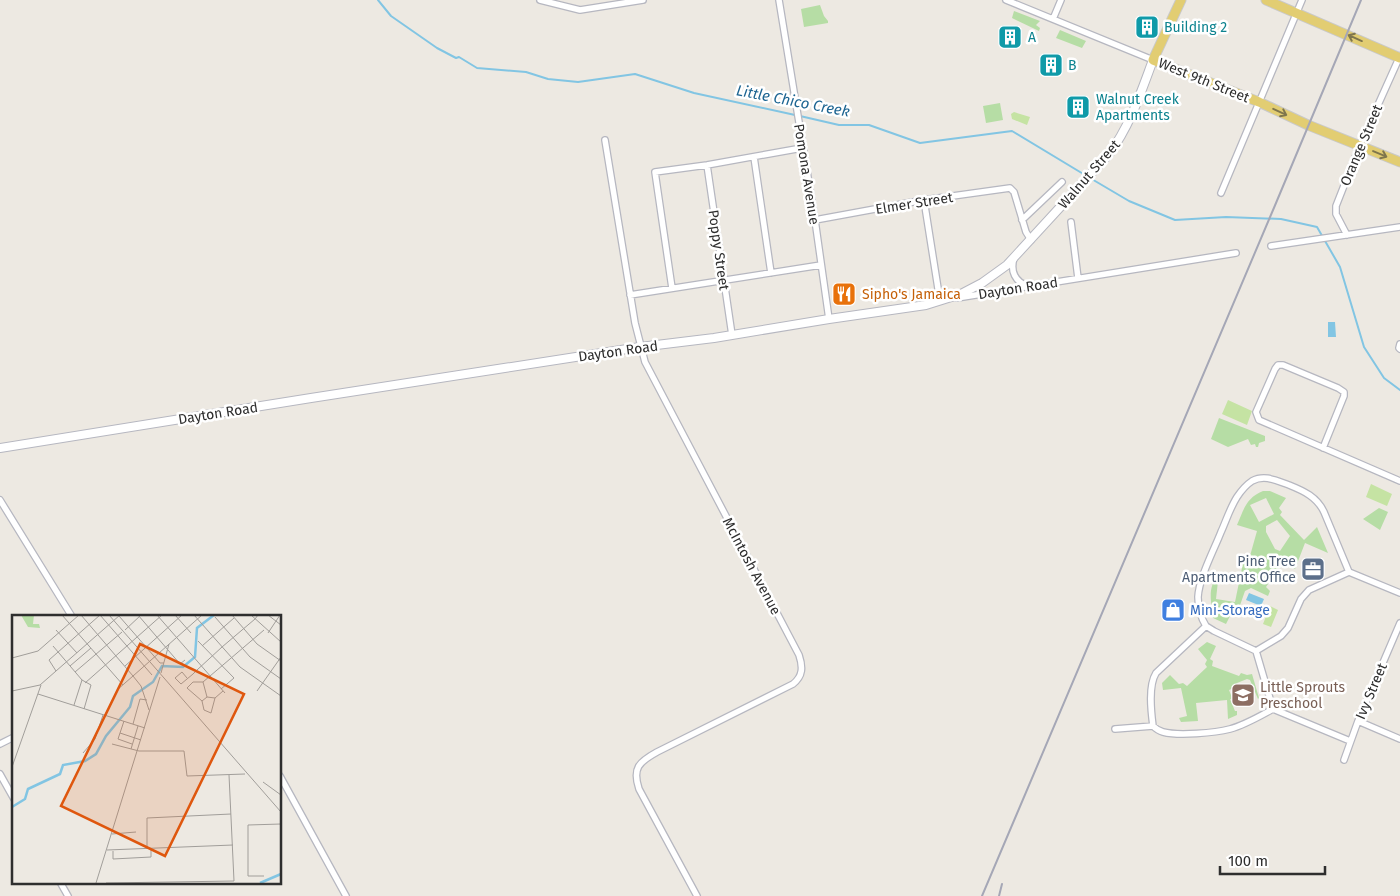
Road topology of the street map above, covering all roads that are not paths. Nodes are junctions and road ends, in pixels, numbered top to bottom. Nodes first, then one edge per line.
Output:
1 (540, 0) edge
2 (643, 0) edge
3 (779, 0) edge
4 (1006, 0) edge
5 (1061, 0) edge
6 (1181, 0) edge
7 (1266, 0) edge
8 (1302, 0) edge
9 (1296, 13) junction
10 (1053, 19) junction
11 (1400, 57) edge
12 (1153, 60) junction
13 (1259, 102) junction
14 (605, 140) dead end
15 (1360, 145) junction
16 (802, 148) junction
17 (754, 157) junction
18 (1400, 162) edge
19 (707, 165) junction
20 (1062, 182) dead end
21 (1220, 193) dead end
22 (924, 200) junction
23 (815, 220) junction
24 (1022, 220) junction
25 (1071, 222) dead end
26 (1400, 227) edge
27 (1347, 235) junction
28 (1031, 240) junction
29 (1271, 246) dead end
30 (1236, 253) dead end
31 (1015, 256) junction
32 (821, 265) junction
33 (771, 273) junction
34 (1078, 278) junction
35 (724, 280) junction
36 (1029, 286) junction
37 (672, 288) junction
38 (630, 294) junction
39 (940, 300) junction
40 (828, 319) junction
41 (732, 335) junction
42 (640, 347) junction
43 (0, 448) edge
44 (1323, 448) junction
45 (1400, 482) edge
46 (0, 500) edge
47 (1349, 572) junction
48 (1400, 593) edge
49 (71, 615) dead end
50 (1400, 623) edge
51 (1206, 626) junction
52 (1256, 651) junction
53 (1274, 709) junction
54 (1358, 721) junction
55 (1153, 726) junction
56 (1115, 729) dead end
57 (12, 738) edge
58 (1400, 740) edge
59 (1350, 741) junction
60 (0, 744) edge
61 (1344, 760) dead end
62 (1, 777) edge
63 (281, 778) edge
64 (12, 796) edge
65 (61, 884) edge
66 (68, 896) edge
67 (346, 896) edge
68 (697, 896) edge

1 - 2 street
3 - 16 street, Pomona Avenue
4 - 10 street, West 9th Street
5 - 10 street
6 - 12 main road, Walnut Street
7 - 9 main road
8 - 9 street
11 -> 9 main road
9 - 13 street
10 - 12 street, West 9th Street
11 - 15 street, Orange Street
12 - 13 main road, West 9th Street
12 - 28 street, Walnut Street
13 -> 15 main road, West 9th Street
13 - 21 street
14 - 38 street, McIntosh Avenue
15 -> 18 main road, West 9th Street
15 - 27 street, Orange Street
16 - 17 street
16 - 23 street, Pomona Avenue
17 - 19 street
17 - 33 street
19 - 35 street, Poppy Street
19 - 37 street
20 - 24 street
22 - 23 street, Elmer Street
22 - 24 street, Elmer Street
22 - 39 street
23 - 32 street, Pomona Avenue
24 - 28 street
25 - 34 street
26 - 27 street
27 - 29 street
28 - 31 street, Walnut Street
30 - 34 street, Dayton Road
31 - 36 street
31 - 39 street, Walnut Street
32 - 33 street
32 - 40 street, Pomona Avenue
33 - 35 street
34 - 36 street, Dayton Road
35 - 37 street
35 - 41 street, Poppy Street
36 - 39 street, Dayton Road
37 - 38 street
38 - 42 street, McIntosh Avenue
39 - 40 street, Dayton Road
40 - 41 street, Dayton Road
41 - 42 street, Dayton Road
42 - 43 street, Dayton Road
42 - 68 street, McIntosh Avenue
44 - 44 street
44 - 45 street
46 - 49 street
47 - 48 street
47 - 51 street
47 - 52 street
50 - 54 street, Ivy Street
51 - 52 street
51 - 55 street
52 - 53 street
53 - 55 street
53 - 59 street
54 - 58 street
54 - 59 street, Ivy Street
55 - 56 street
57 - 60 street
59 - 61 street, Ivy Street
62 - 64 street
63 - 67 street
65 - 66 street

